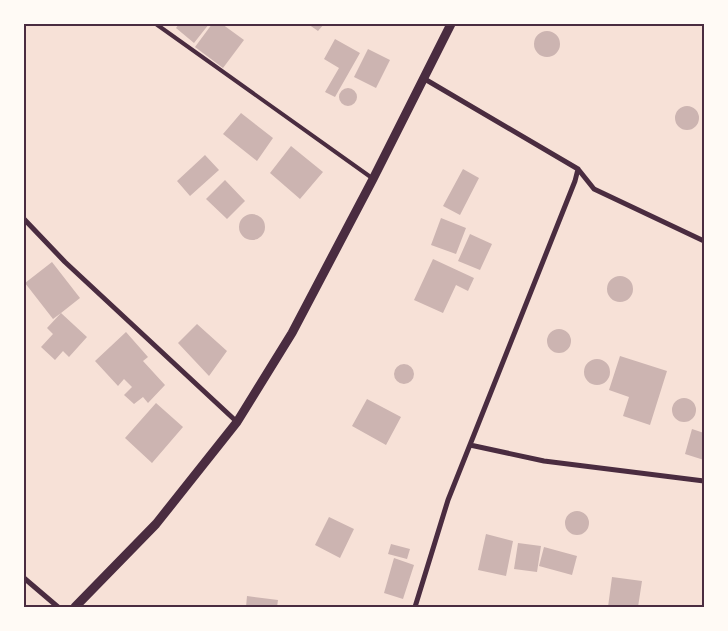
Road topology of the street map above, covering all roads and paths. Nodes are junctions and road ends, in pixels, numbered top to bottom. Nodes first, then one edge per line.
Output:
1 (156, 24) edge
2 (451, 24) edge
3 (424, 78) junction
4 (578, 169) junction
5 (373, 179) junction
6 (24, 219) edge
7 (704, 241) edge
8 (237, 422) junction
9 (470, 445) junction
10 (704, 481) edge
11 (24, 578) edge
12 (58, 607) edge
13 (75, 607) edge
14 (415, 607) edge

1 - 5 lane
2 - 3 street
3 - 4 street
3 - 5 street
4 - 7 street
4 - 9 street
5 - 8 street
6 - 8 street
8 - 13 street
9 - 10 street
9 - 14 street
11 - 12 street

